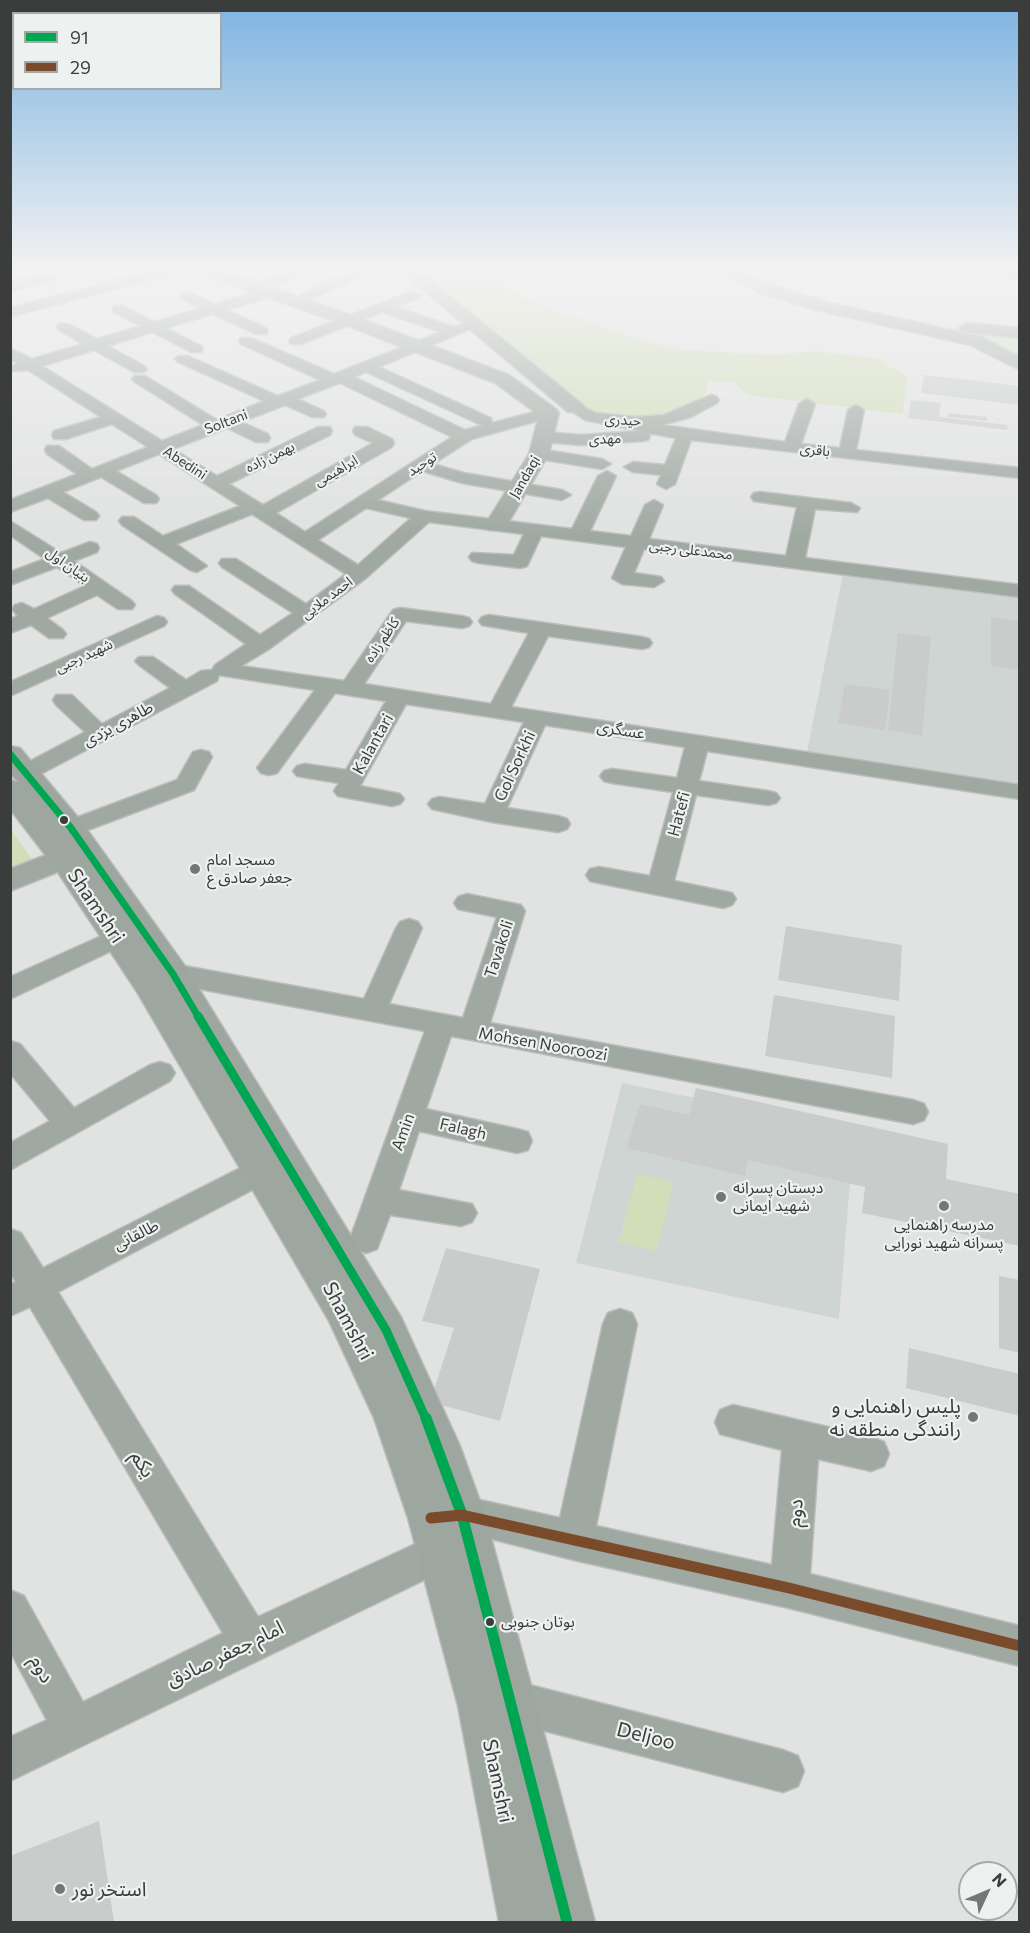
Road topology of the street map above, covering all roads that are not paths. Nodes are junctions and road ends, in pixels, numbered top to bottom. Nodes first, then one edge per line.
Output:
1 (19, 357) edge
2 (53, 357) edge
3 (114, 357) edge
4 (196, 357) edge
5 (285, 357) edge
6 (392, 357) edge
7 (445, 357) edge
8 (515, 357) edge
9 (30, 364) junction
10 (367, 367) junction
11 (10, 370) edge
12 (337, 379) junction
13 (711, 400) dead end
14 (282, 401) junction
15 (807, 404) dead end
16 (575, 408) junction
17 (856, 410) dead end
18 (549, 413) junction
19 (318, 414) dead end
20 (113, 417) junction
21 (485, 421) dead end
22 (612, 421) junction
23 (222, 424) junction
24 (324, 431) dead end
25 (361, 431) dead end
26 (667, 433) junction
27 (685, 435) junction
28 (464, 436) junction
29 (262, 438) dead end
30 (542, 446) junction
31 (161, 448) junction
32 (791, 448) junction
33 (847, 454) junction
34 (311, 463) dead end
35 (419, 465) junction
36 (633, 467) dead end
37 (97, 473) junction
38 (1020, 473) edge
39 (331, 474) junction
40 (216, 483) junction
41 (519, 489) junction
42 (50, 492) junction
43 (562, 495) dead end
44 (760, 497) dead end
45 (150, 499) dead end
46 (14, 502) edge
47 (363, 502) junction
48 (807, 502) junction
49 (654, 505) dead end
50 (851, 507) dead end
51 (258, 510) junction
52 (90, 516) dead end
53 (425, 516) junction
54 (128, 521) dead end
55 (496, 525) junction
56 (10, 526) edge
57 (535, 530) junction
58 (578, 536) junction
59 (304, 540) junction
60 (162, 543) junction
61 (639, 543) junction
62 (90, 548) dead end
63 (479, 556) dead end
64 (61, 560) junction
65 (229, 563) dead end
66 (794, 563) junction
67 (197, 566) dead end
68 (359, 574) junction
69 (10, 579) edge
70 (654, 581) dead end
71 (99, 587) junction
72 (182, 590) dead end
73 (1020, 591) edge
74 (125, 605) dead end
75 (27, 612) junction
76 (307, 614) junction
77 (489, 621) dead end
78 (157, 622) dead end
79 (462, 622) dead end
80 (10, 627) edge
81 (542, 629) junction
82 (56, 634) dead end
83 (642, 643) dead end
84 (262, 645) junction
85 (146, 661) dead end
86 (71, 662) junction
87 (215, 673) junction
88 (93, 677) dead end
89 (340, 687) junction
90 (185, 689) junction
91 (10, 690) edge
92 (400, 696) junction
93 (64, 700) dead end
94 (498, 711) junction
95 (537, 718) junction
96 (100, 734) junction
97 (699, 742) junction
98 (201, 758) dead end
99 (15, 774) edge
100 (612, 776) dead end
101 (350, 785) junction
102 (687, 786) junction
103 (1020, 792) edge
104 (768, 798) dead end
105 (392, 799) dead end
106 (440, 804) dead end
107 (492, 814) junction
108 (558, 824) dead end
109 (67, 843) junction
110 (599, 875) dead end
111 (10, 881) edge
112 (660, 886) junction
113 (723, 899) dead end
114 (467, 903) dead end
115 (409, 928) dead end
116 (129, 933) junction
117 (161, 979) junction
118 (10, 989) edge
119 (372, 1012) junction
120 (441, 1025) junction
121 (473, 1031) junction
122 (14, 1062) edge
123 (160, 1073) dead end
124 (913, 1112) dead end
125 (409, 1117) junction
126 (70, 1124) junction
127 (517, 1141) dead end
128 (10, 1158) edge
129 (274, 1165) junction
130 (379, 1200) junction
131 (461, 1213) dead end
132 (366, 1239) dead end
133 (10, 1243) edge
134 (24, 1294) edge
135 (620, 1324) dead end
136 (733, 1422) dead end
137 (801, 1438) junction
138 (871, 1454) dead end
139 (451, 1532) junction
140 (574, 1541) junction
141 (789, 1588) junction
142 (10, 1610) edge
143 (250, 1641) junction
144 (1020, 1646) edge
145 (496, 1703) junction
146 (74, 1728) junction
147 (10, 1760) edge
148 (783, 1771) dead end
149 (527, 1923) edge
150 (567, 1923) edge

1 - 9 street, Abedini
2 - 9 street
3 - 23 street
4 - 14 street
5 - 12 street
6 - 10 street, Soltani
7 - 18 street
8 - 16 street, حیدری
9 - 11 street
9 - 20 street, Abedini
10 - 12 street, Soltani
10 - 21 street
12 - 14 street, Soltani
12 - 28 street
13 - 22 street, حیدری
14 - 19 street
14 - 23 street, Soltani
15 - 32 street
16 - 18 street
16 - 22 street, حیدری
17 - 33 street
18 - 28 street, توحید
18 - 30 street, Jandaqi
20 - 31 street, Abedini
20 - 37 street
22 - 26 street, باقری
23 - 29 street
23 - 31 street, Soltani
24 - 40 street, بهمن زاده
25 - 39 street, ابراهیمی
26 - 27 street, باقری
26 - 30 street, مهدی
27 - 32 street, باقری
27 - 36 street
28 - 35 street, توحید
30 - 41 street, Jandaqi
30 - 58 street
31 - 37 street, Soltani
31 - 40 street, Abedini
32 - 33 street, باقری
33 - 38 street, باقری
34 - 39 street
35 - 41 street
35 - 47 street, توحید
37 - 42 street, Soltani
37 - 45 street
39 - 51 street, ابراهیمی
40 - 51 street, Abedini
41 - 43 street
41 - 55 street, Jandaqi
42 - 46 street, Soltani
42 - 52 street
44 - 48 street
47 - 53 street, محمدعلی رجبی
47 - 59 street, توحید
48 - 50 street
48 - 66 street
49 - 61 street
51 - 59 street, Abedini
51 - 60 street, ابراهیمی
53 - 55 street, محمدعلی رجبی
53 - 68 street, احمد ملایی
54 - 60 street
55 - 57 street, محمدعلی رجبی
56 - 64 street, بنیان اول
57 - 58 street, محمدعلی رجبی
57 - 63 street
58 - 61 street, محمدعلی رجبی
59 - 68 street, Abedini
60 - 67 street
61 - 66 street, محمدعلی رجبی
61 - 70 street
62 - 64 street
64 - 69 street
64 - 71 street, بنیان اول
65 - 76 street
66 - 73 street, محمدعلی رجبی
68 - 76 street, احمد ملایی
71 - 74 street, بنیان اول
71 - 75 street
72 - 84 street
75 - 80 street
75 - 82 street
76 - 84 street, احمد ملایی
77 - 81 street
78 - 86 street, شهید رجبی
79 - 89 street, کاظم زاده
81 - 83 street
81 - 94 street
84 - 87 street, احمد ملایی
85 - 90 street
86 - 88 street
86 - 91 street, شهید رجبی
87 - 89 street, عسگری
87 - 90 street, طاهری یزدی
89 - 92 street, عسگری
89 - 101 street
90 - 96 street, طاهری یزدی
92 - 94 street, عسگری
92 - 101 street, Kalantari
93 - 96 street
94 - 95 street, عسگری
95 - 97 street, عسگری
95 - 107 street, Gol Sorkhi
96 - 99 street, طاهری یزدی
97 - 102 street, Hatefi
97 - 103 street, عسگری
98 - 109 street
99 - 109 main road, Shamshri
100 - 102 street
101 - 105 street
102 - 104 street
102 - 112 street, Hatefi
106 - 107 street, Gol Sorkhi
107 - 108 street, Gol Sorkhi
109 - 111 street
109 - 116 main road, Shamshri
110 - 112 street
112 - 113 street
114 - 121 street, Tavakoli
115 - 119 street
116 - 117 main road, Shamshri
116 - 118 street
117 - 119 street, Mohsen Nooroozi
117 - 129 main road, Shamshri
119 - 120 street, Mohsen Nooroozi
120 - 121 street, Mohsen Nooroozi
120 - 125 street, Amin
121 - 124 street, Mohsen Nooroozi
122 - 126 street
123 - 126 street
125 - 127 street, Falagh
125 - 130 street, Amin
126 - 128 street
129 - 134 street, طالقانی
129 - 139 main road, Shamshri
130 - 131 street
130 - 132 street, Amin
133 - 134 street, یکم
134 - 143 street, یکم
135 - 140 street
136 - 137 street
137 - 138 street
137 - 141 street, دوم
139 - 140 street
139 - 143 street, امام جعفر صادق
139 - 145 main road, Shamshri
140 - 141 street
141 - 144 street
142 - 146 street, دوم
143 - 146 street, امام جعفر صادق
145 - 148 street, Deljoo
145 - 149 main road, Shamshri
145 - 150 main road, Shamshri
146 - 147 street, امام جعفر صادق

